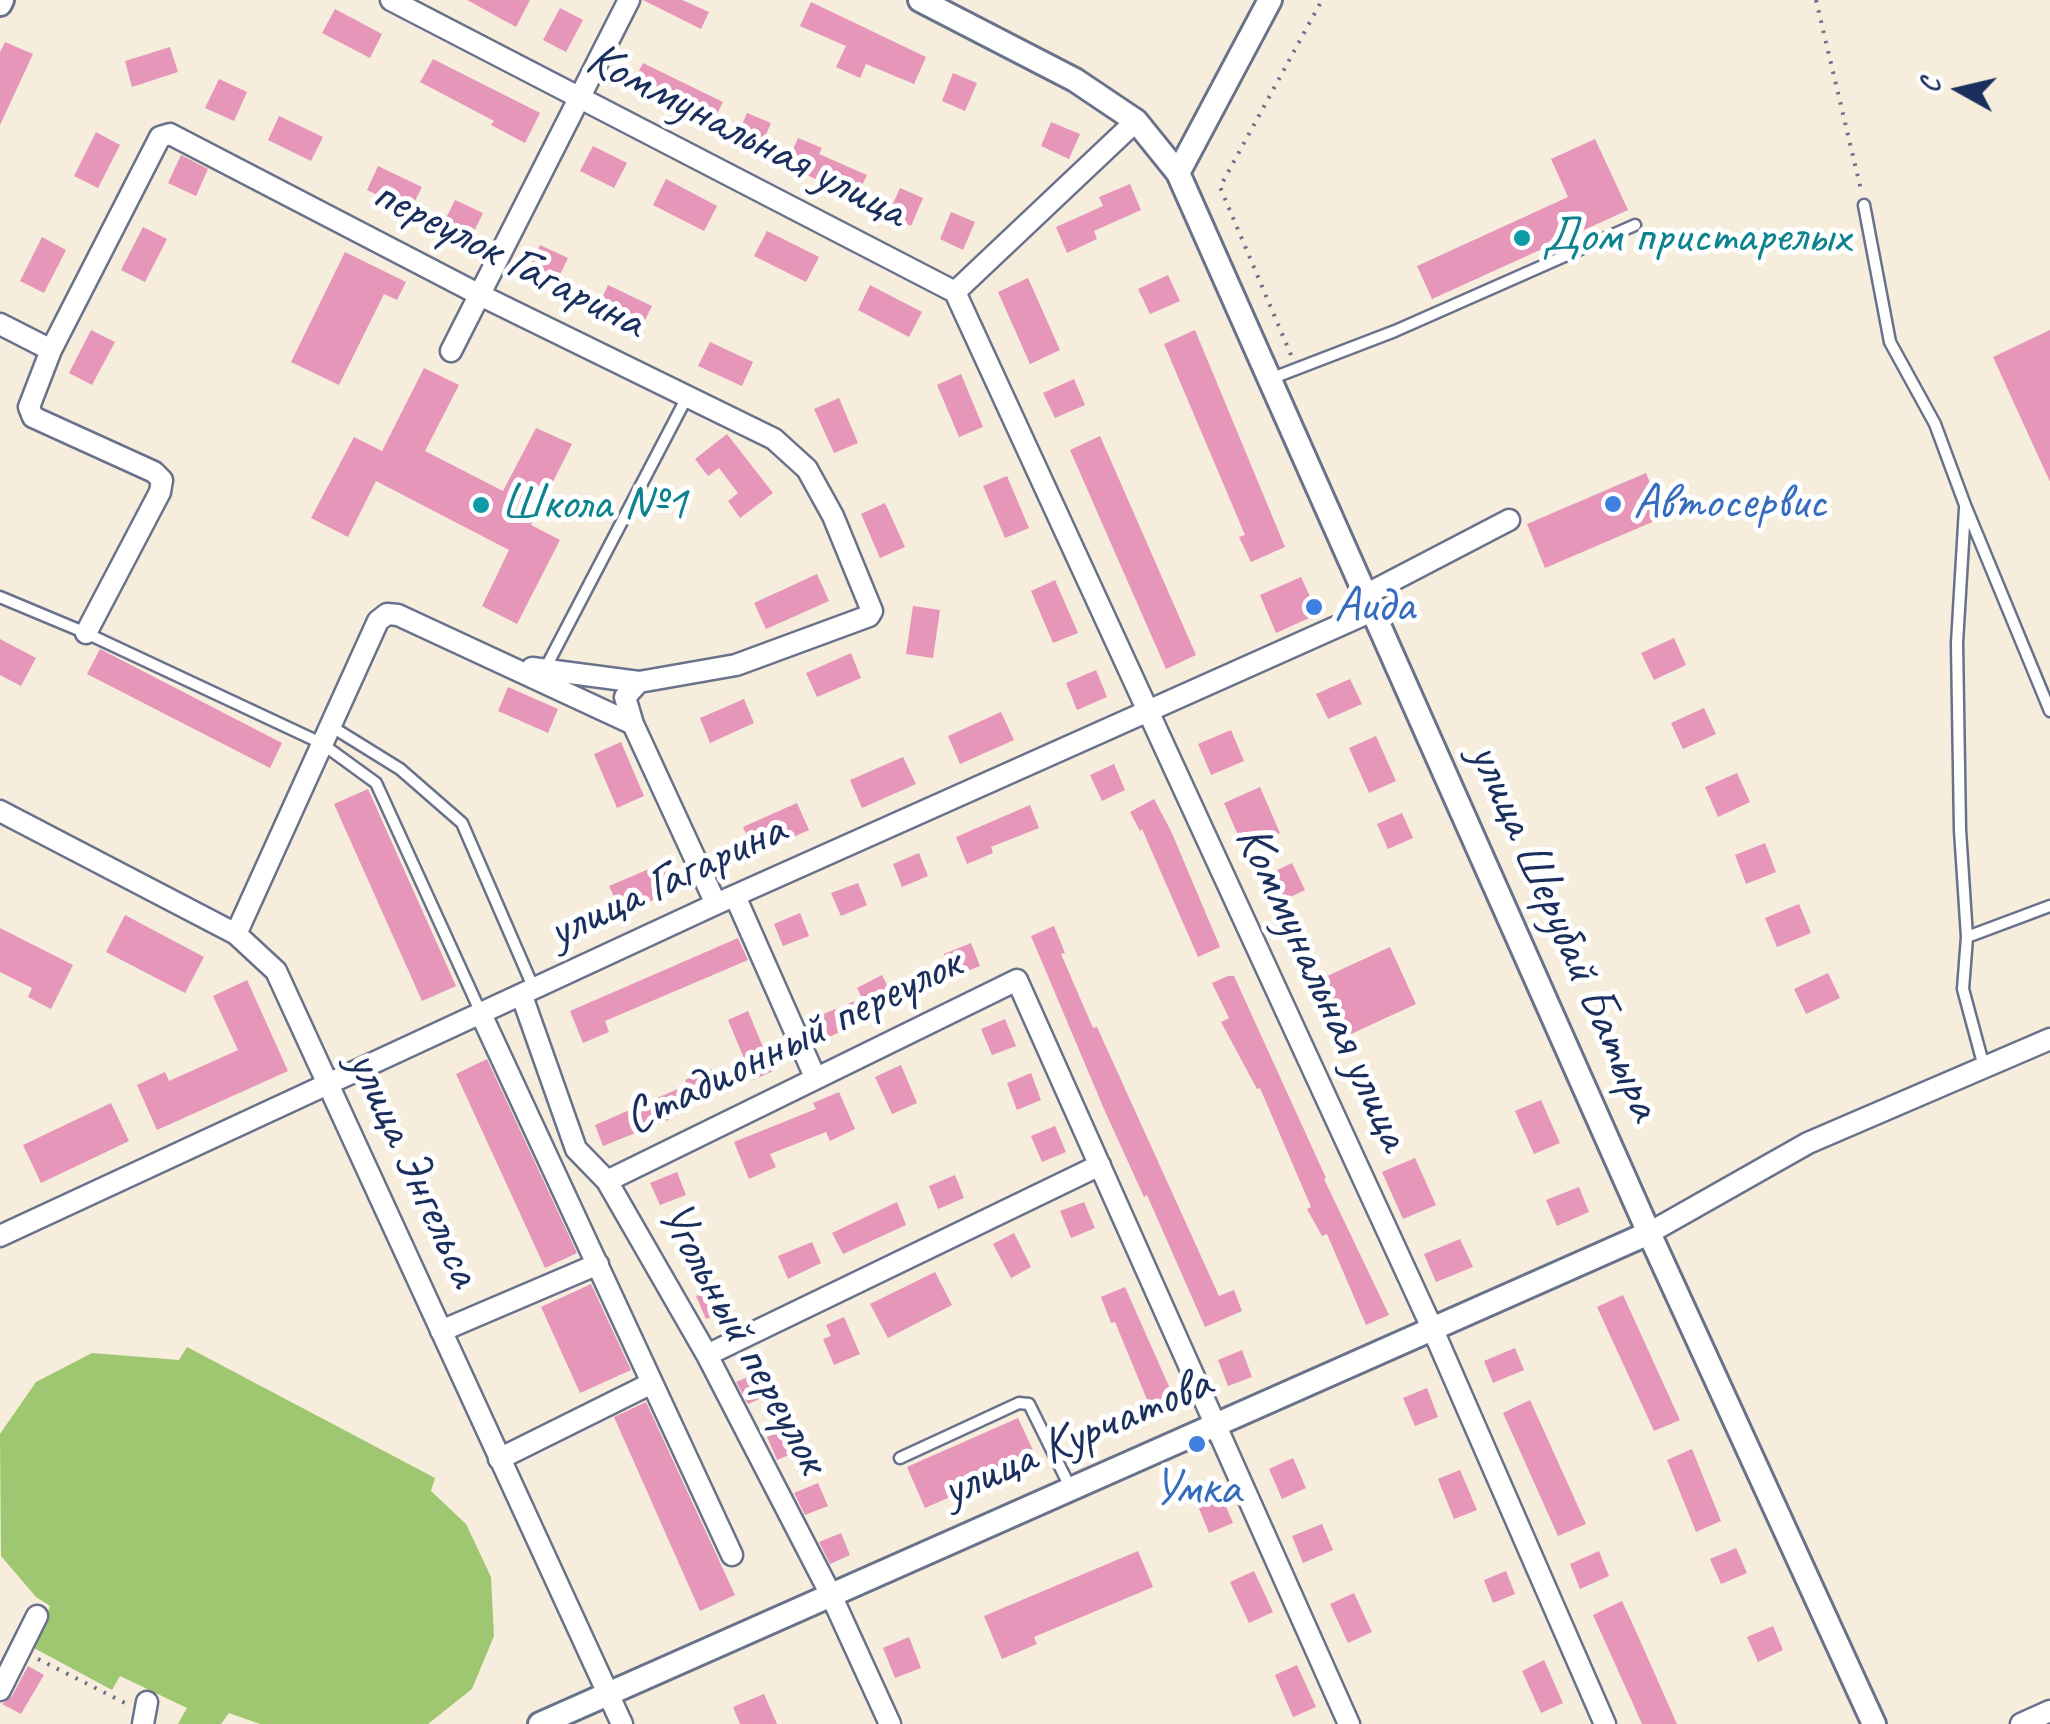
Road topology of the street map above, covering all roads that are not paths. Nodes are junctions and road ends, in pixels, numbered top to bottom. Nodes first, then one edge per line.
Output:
1 (392, 0) edge
2 (630, 0) edge
3 (920, 0) edge
4 (1270, 0) edge
5 (579, 98) junction
6 (1136, 121) junction
7 (1178, 173) junction
8 (1864, 205) road end
9 (1635, 225) dead end
10 (955, 292) junction
11 (480, 295) junction
12 (0, 324) edge
13 (52, 350) junction
14 (451, 351) dead end
15 (1269, 380) junction
16 (688, 396) junction
17 (1965, 505) junction
18 (1509, 520) dead end
19 (0, 597) edge
20 (1368, 603) junction
21 (86, 633) junction
22 (512, 666) junction
23 (545, 670) junction
24 (639, 682) junction
25 (1147, 711) junction
26 (2050, 711) edge
27 (633, 724) junction
28 (325, 734) junction
29 (0, 812) edge
30 (726, 900) junction
31 (2050, 906) edge
32 (236, 934) junction
33 (1967, 937) junction
34 (528, 993) junction
35 (481, 1014) junction
36 (2050, 1038) edge
37 (1984, 1068) junction
38 (815, 1077) junction
39 (327, 1084) junction
40 (1100, 1165) junction
41 (607, 1181) junction
42 (1650, 1234) junction
43 (0, 1236) edge
44 (598, 1264) junction
45 (1433, 1330) junction
46 (441, 1331) junction
47 (707, 1355) junction
48 (652, 1383) junction
49 (1218, 1426) junction
50 (500, 1458) junction
51 (900, 1458) dead end
52 (1070, 1487) junction
53 (732, 1555) dead end
54 (831, 1595) junction
55 (37, 1616) dead end
56 (0, 1690) edge
57 (608, 1694) junction
58 (2050, 1711) edge
59 (540, 1724) edge
60 (622, 1724) edge
61 (890, 1724) edge
62 (1348, 1724) edge
63 (1605, 1724) edge
64 (1874, 1724) edge
65 (2021, 1724) edge

1 - 5 street, Коммунальная улица
2 - 5 street
3 - 6 street, улица Шерубай Батыра
4 - 7 street
5 - 10 street, Коммунальная улица
5 - 11 street
6 - 7 street, улица Шерубай Батыра
6 - 10 street
7 - 15 street, улица Шерубай Батыра
8 - 17 lane
9 - 15 lane
10 - 25 street, Коммунальная улица
11 - 13 street, переулок Гагарина
11 - 14 street
11 - 16 street, переулок Гагарина
12 - 13 street
13 - 21 street
15 - 20 street, улица Шерубай Батыра
16 - 23 lane
16 - 24 street, переулок Гагарина
17 - 26 lane
17 - 33 lane
18 - 20 street, улица Гагарина
19 - 21 lane
20 - 25 street, улица Гагарина
20 - 42 street, улица Шерубай Батыра
21 - 28 lane
22 - 23 street
22 - 27 street
22 - 28 street
23 - 24 street
24 - 27 street
25 - 30 street, улица Гагарина
25 - 45 street, Коммунальная улица
27 - 30 street
28 - 32 street
28 - 34 lane
28 - 35 lane
29 - 32 street, улица Энгельса
30 - 34 street, улица Гагарина
30 - 38 street
31 - 33 lane
32 - 39 street, улица Энгельса
33 - 37 lane
34 - 35 street, улица Гагарина
34 - 41 street, Угольный переулок
35 - 39 street, улица Гагарина
35 - 44 street
36 - 37 street
37 - 42 street
38 - 40 street, Стадионный переулок
38 - 41 street, Стадионный переулок
39 - 43 street, улица Гагарина
39 - 46 street, улица Энгельса
40 - 47 street
40 - 49 street
41 - 47 street, Угольный переулок
42 - 45 street, улица Курчатова
42 - 64 street, улица Шерубай Батыра
44 - 46 street
44 - 48 street
45 - 49 street, улица Курчатова
45 - 63 street, Коммунальная улица
46 - 50 street, улица Энгельса
47 - 54 street, Угольный переулок
48 - 50 street
48 - 53 street
49 - 52 street, улица Курчатова
49 - 62 street
50 - 57 street, улица Энгельса
51 - 52 lane
52 - 54 street, улица Курчатова
54 - 57 street, улица Курчатова
54 - 61 street, Угольный переулок
55 - 56 street
57 - 59 street, улица Курчатова
57 - 60 street, улица Энгельса
58 - 65 street

